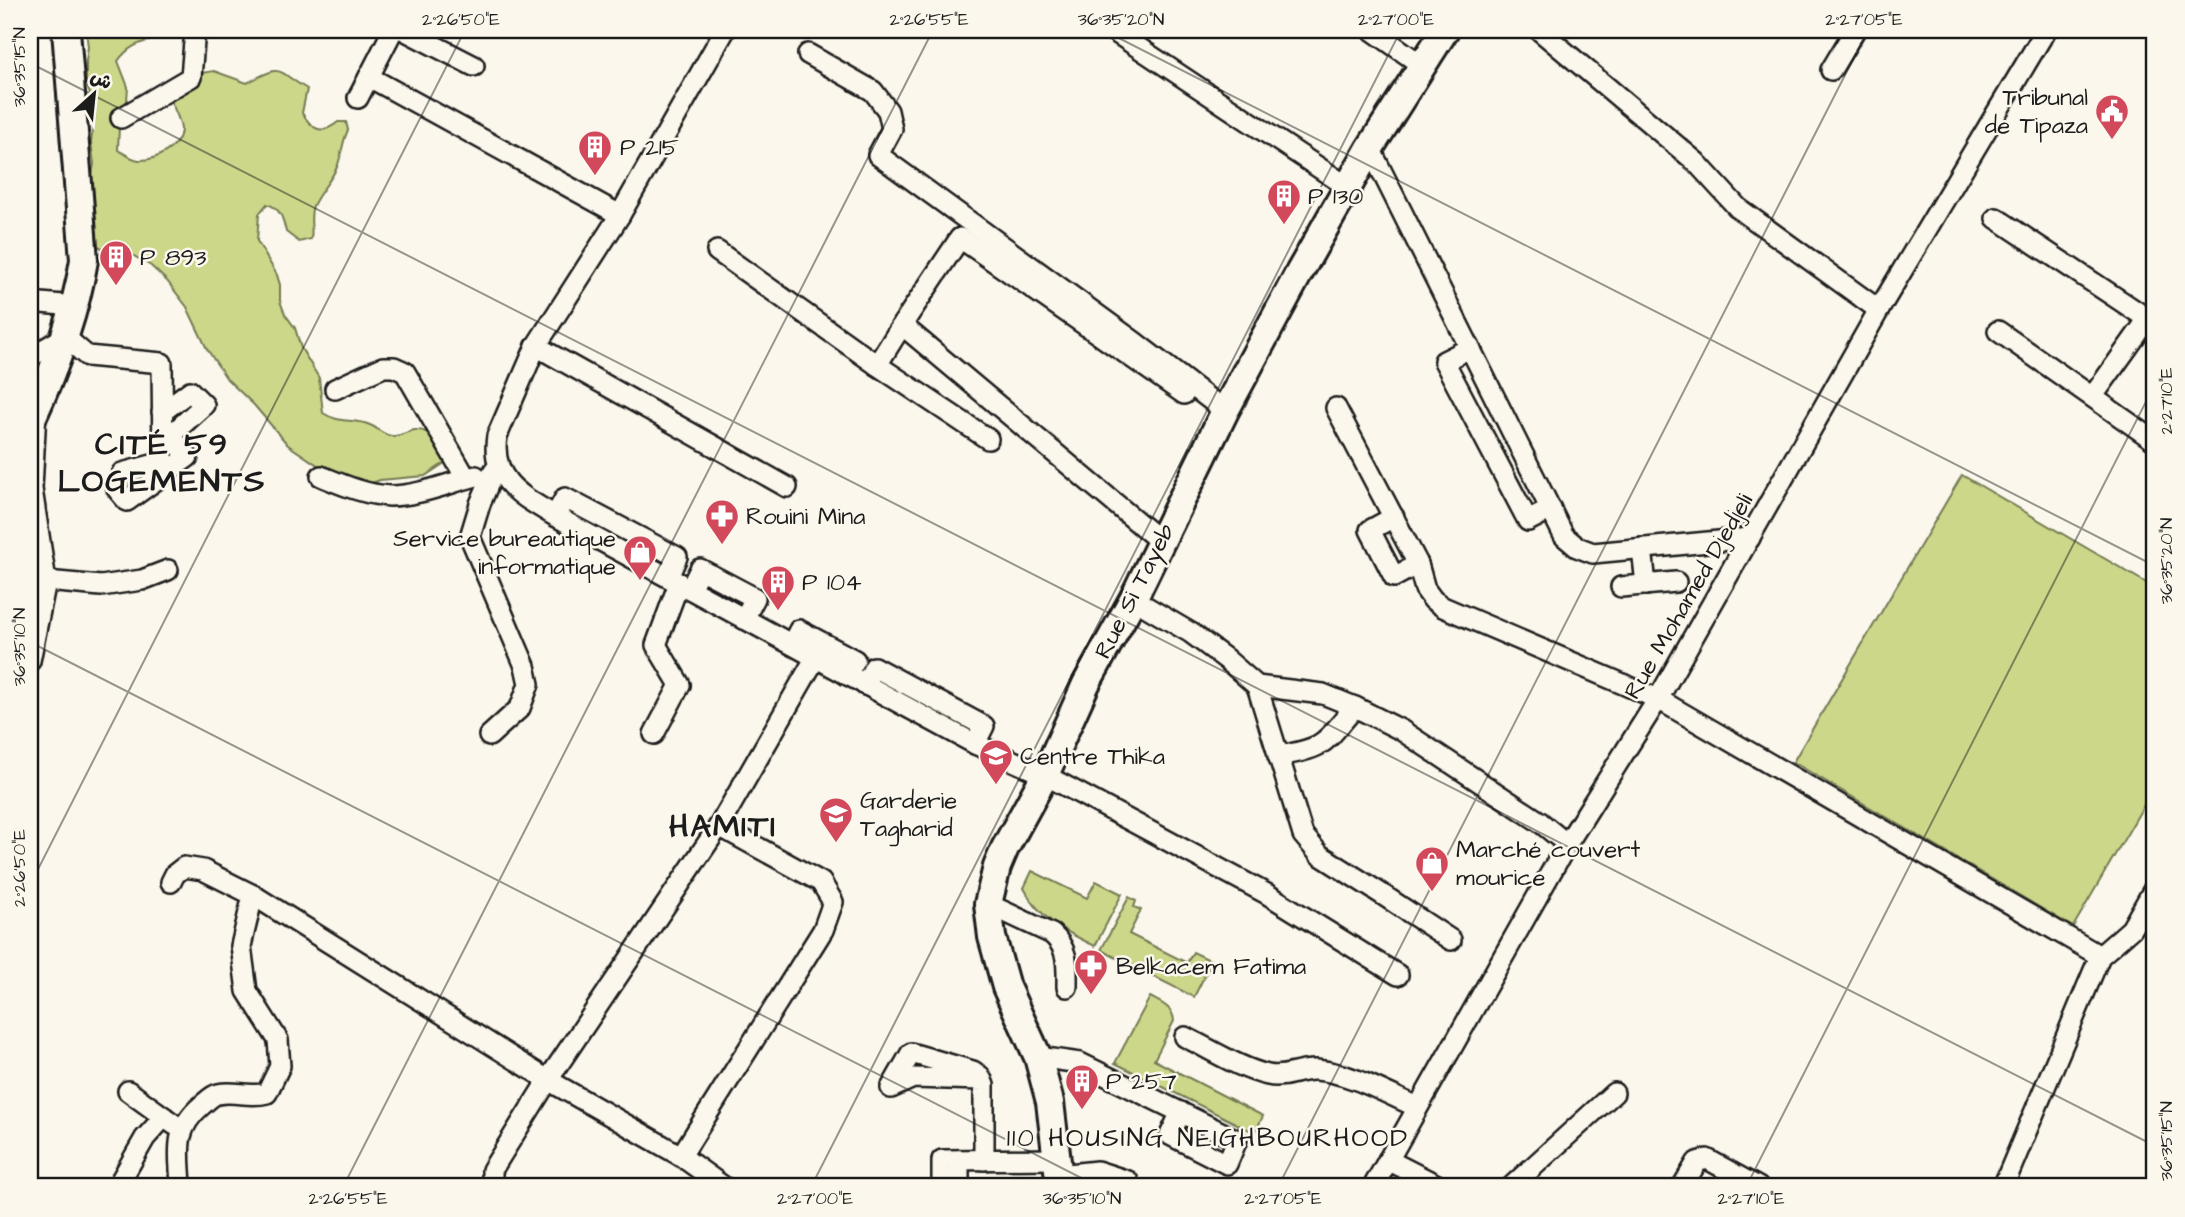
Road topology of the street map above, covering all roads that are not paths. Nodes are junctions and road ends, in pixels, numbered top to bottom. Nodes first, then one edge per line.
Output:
1 (66, 30) edge
2 (195, 30) edge
3 (393, 30) edge
4 (404, 30) edge
5 (725, 30) edge
6 (1112, 30) edge
7 (1372, 30) edge
8 (1445, 30) edge
9 (1539, 30) edge
10 (1855, 30) edge
11 (2046, 30) edge
12 (808, 54) dead end
13 (474, 66) dead end
14 (1423, 66) junction
15 (1831, 70) dead end
16 (369, 77) junction
17 (358, 98) dead end
18 (121, 118) dead end
19 (1370, 148) junction
20 (1348, 187) junction
21 (620, 215) junction
22 (1996, 218) dead end
23 (717, 251) dead end
24 (30, 302) edge
25 (74, 306) junction
26 (1878, 310) junction
27 (902, 325) junction
28 (1998, 331) dead end
29 (65, 337) junction
30 (536, 346) junction
31 (1469, 348) junction
32 (30, 357) edge
33 (877, 365) junction
34 (335, 389) dead end
35 (1184, 394) dead end
36 (2093, 396) junction
37 (1336, 408) dead end
38 (1225, 411) junction
39 (162, 412) junction
40 (33, 416) edge
41 (988, 439) dead end
42 (2155, 441) edge
43 (497, 470) junction
44 (321, 476) dead end
45 (466, 478) junction
46 (787, 487) dead end
47 (1550, 509) junction
48 (1394, 517) junction
49 (1750, 538) junction
50 (1160, 541) junction
51 (1642, 548) junction
52 (1418, 564) junction
53 (168, 570) dead end
54 (46, 581) junction
55 (1676, 582) dead end
56 (679, 583) junction
57 (1646, 585) junction
58 (1620, 587) dead end
59 (1133, 599) junction
60 (792, 644) junction
61 (816, 657) junction
62 (30, 661) edge
63 (847, 675) junction
64 (1257, 686) junction
65 (1658, 699) junction
66 (1355, 707) junction
67 (654, 734) dead end
68 (489, 736) dead end
69 (1278, 756) junction
70 (1045, 775) junction
71 (719, 827) junction
72 (1567, 844) junction
73 (171, 882) dead end
74 (2155, 887) edge
75 (253, 895) junction
76 (988, 904) junction
77 (1451, 940) dead end
78 (2100, 957) junction
79 (1398, 975) dead end
80 (1067, 987) dead end
81 (1185, 1037) dead end
82 (1038, 1057) junction
83 (548, 1080) junction
84 (982, 1080) dead end
85 (128, 1091) dead end
86 (1614, 1093) dead end
87 (1417, 1107) junction
88 (1181, 1112) dead end
89 (164, 1117) junction
90 (182, 1130) junction
91 (681, 1156) junction
92 (959, 1160) junction
93 (985, 1160) junction
94 (1388, 1160) junction
95 (1059, 1174) edge
96 (492, 1179) edge
97 (1132, 1185) edge
98 (117, 1187) edge
99 (181, 1187) edge
100 (477, 1187) edge
101 (724, 1187) edge
102 (942, 1187) edge
103 (959, 1187) edge
104 (1373, 1187) edge
105 (1441, 1187) edge
106 (1511, 1187) edge
107 (1682, 1187) edge
108 (1758, 1187) edge
109 (2003, 1187) edge

1 - 25 main road
2 - 18 street
3 - 16 street
4 - 13 street
5 - 21 street
6 - 20 street
7 - 14 street
8 - 14 main road, Rue Si Tayeb
9 - 26 street
10 - 15 street
11 - 26 street, Rue Mohamed Djedjeli
12 - 38 street
14 - 19 main road, Rue Si Tayeb
16 - 17 street
16 - 21 street
19 - 20 main road, Rue Si Tayeb
19 - 31 street
20 - 38 main road, Rue Si Tayeb
21 - 30 street
22 - 36 street
23 - 33 street
24 - 25 street
25 - 29 main road
26 - 49 street, Rue Mohamed Djedjeli
27 - 33 street
27 - 35 street
27 - 50 street
28 - 36 street
29 - 32 street
29 - 39 street
29 - 40 main road
30 - 43 street
30 - 46 street
31 - 47 street
31 - 47 street
33 - 41 street
34 - 45 street
36 - 42 street
37 - 48 street
38 - 50 main road, Rue Si Tayeb
39 - 39 street
40 - 54 street
43 - 45 street
43 - 56 street
43 - 68 street
44 - 45 street
47 - 51 street
48 - 52 street
48 - 52 street
49 - 51 street
49 - 65 street, Rue Mohamed Djedjeli
50 - 59 main road, Rue Si Tayeb
51 - 57 street
52 - 65 street
53 - 54 street
54 - 62 street
55 - 57 street
56 - 60 street
56 - 67 street
57 - 58 street
59 - 64 street
59 - 70 main road, Rue Si Tayeb
60 - 61 street
60 - 63 street
61 - 63 street
61 - 71 street
63 - 70 street
64 - 66 street
64 - 69 street
65 - 72 street, Rue Mohamed Djedjeli
65 - 78 street
66 - 69 street
66 - 72 street
69 - 77 street
70 - 76 main road, Rue Si Tayeb
70 - 79 street
71 - 83 street
71 - 91 street
72 - 87 street, Rue Mohamed Djedjeli
73 - 75 street
74 - 78 street
75 - 83 street
75 - 90 street
76 - 80 street
76 - 82 main road, Rue Si Tayeb
78 - 109 street
81 - 87 street
82 - 88 street
82 - 95 main road, Rue Si Tayeb
83 - 91 street
83 - 96 street
84 - 93 street
85 - 89 street
86 - 106 street
87 - 94 street, Rue Mohamed Djedjeli
89 - 90 street
89 - 98 street
90 - 99 street
91 - 101 street
92 - 93 street
92 - 102 street
92 - 103 street
93 - 95 street
94 - 104 street, Rue Mohamed Djedjeli
94 - 105 street
95 - 97 street
96 - 100 street
107 - 108 street

